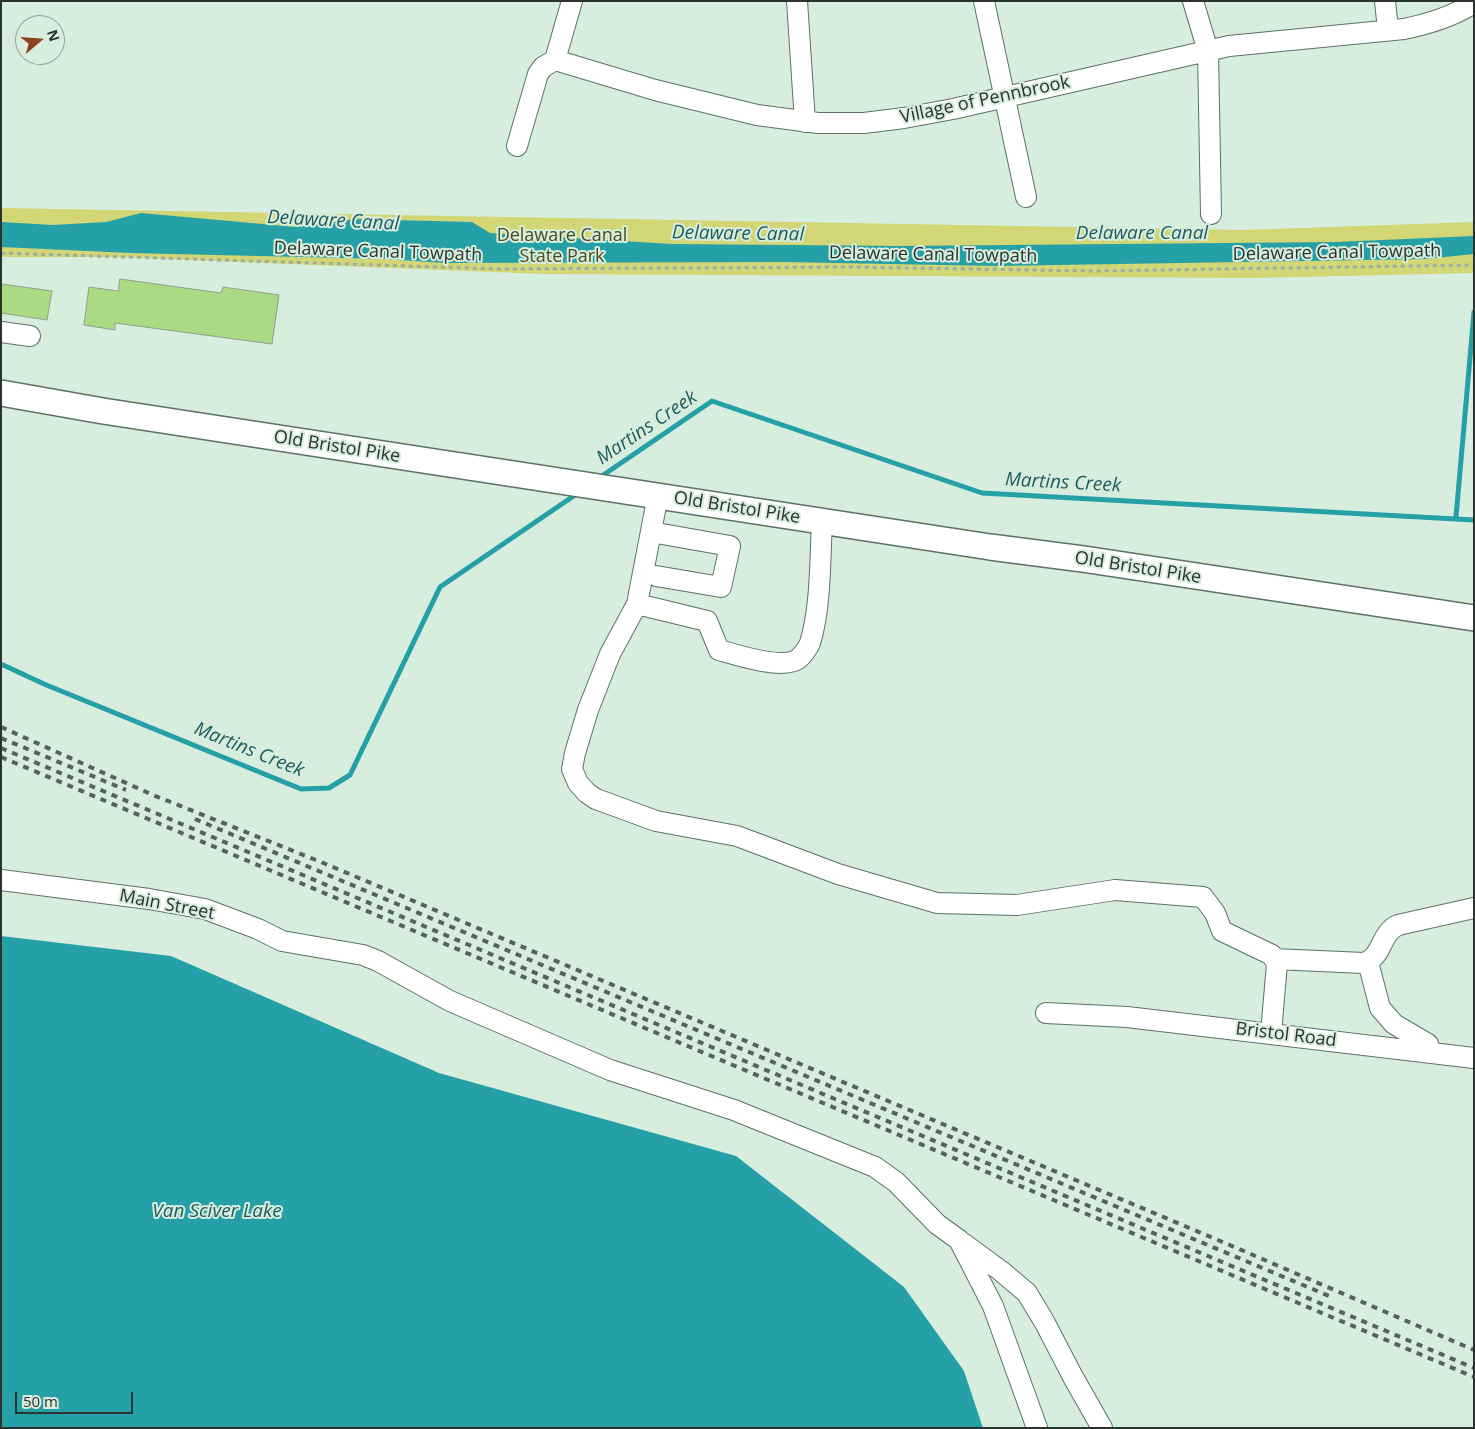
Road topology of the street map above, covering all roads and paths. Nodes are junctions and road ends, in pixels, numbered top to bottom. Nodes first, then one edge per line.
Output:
1 (572, 1) edge
2 (797, 1) edge
3 (984, 1) edge
4 (1193, 1) edge
5 (1385, 1) edge
6 (1474, 3) edge
7 (1388, 30) junction
8 (1208, 50) junction
9 (555, 60) junction
10 (1005, 96) junction
11 (805, 122) junction
12 (517, 146) dead end
13 (1026, 197) dead end
14 (1212, 214) dead end
15 (1, 254) edge
16 (1474, 265) edge
17 (1, 332) edge
18 (30, 336) dead end
19 (1, 393) edge
20 (658, 495) junction
21 (822, 521) junction
22 (651, 532) junction
23 (656, 576) dead end
24 (637, 604) junction
25 (1474, 618) edge
26 (1, 880) edge
27 (1474, 908) edge
28 (1274, 959) junction
29 (1368, 962) junction
30 (1046, 1013) dead end
31 (1272, 1033) junction
32 (1430, 1052) junction
33 (1474, 1058) edge
34 (959, 1240) junction
35 (1037, 1428) edge
36 (1102, 1428) edge

1 - 9 street
2 - 11 street
3 - 10 street
4 - 8 street
5 - 7 street
6 - 7 street, Village of Pennbrook
7 - 8 street, Village of Pennbrook
8 - 10 street, Village of Pennbrook
8 - 14 street
9 - 11 street, Village of Pennbrook
9 - 12 street
10 - 11 street, Village of Pennbrook
10 - 13 street
15 - 16 path, Delaware Canal Towpath
17 - 18 street
19 - 20 main road, Old Bristol Pike
20 - 21 main road, Old Bristol Pike
20 - 22 street
21 - 24 street
21 - 25 main road, Old Bristol Pike
22 - 23 street
22 - 24 street
24 - 28 street
26 - 34 street, Main Street
27 - 29 street
28 - 29 street
28 - 31 street
29 - 32 street
30 - 31 street, Bristol Road
31 - 32 street, Bristol Road
32 - 33 street, Bristol Road
34 - 35 street
34 - 36 street, Main Street

